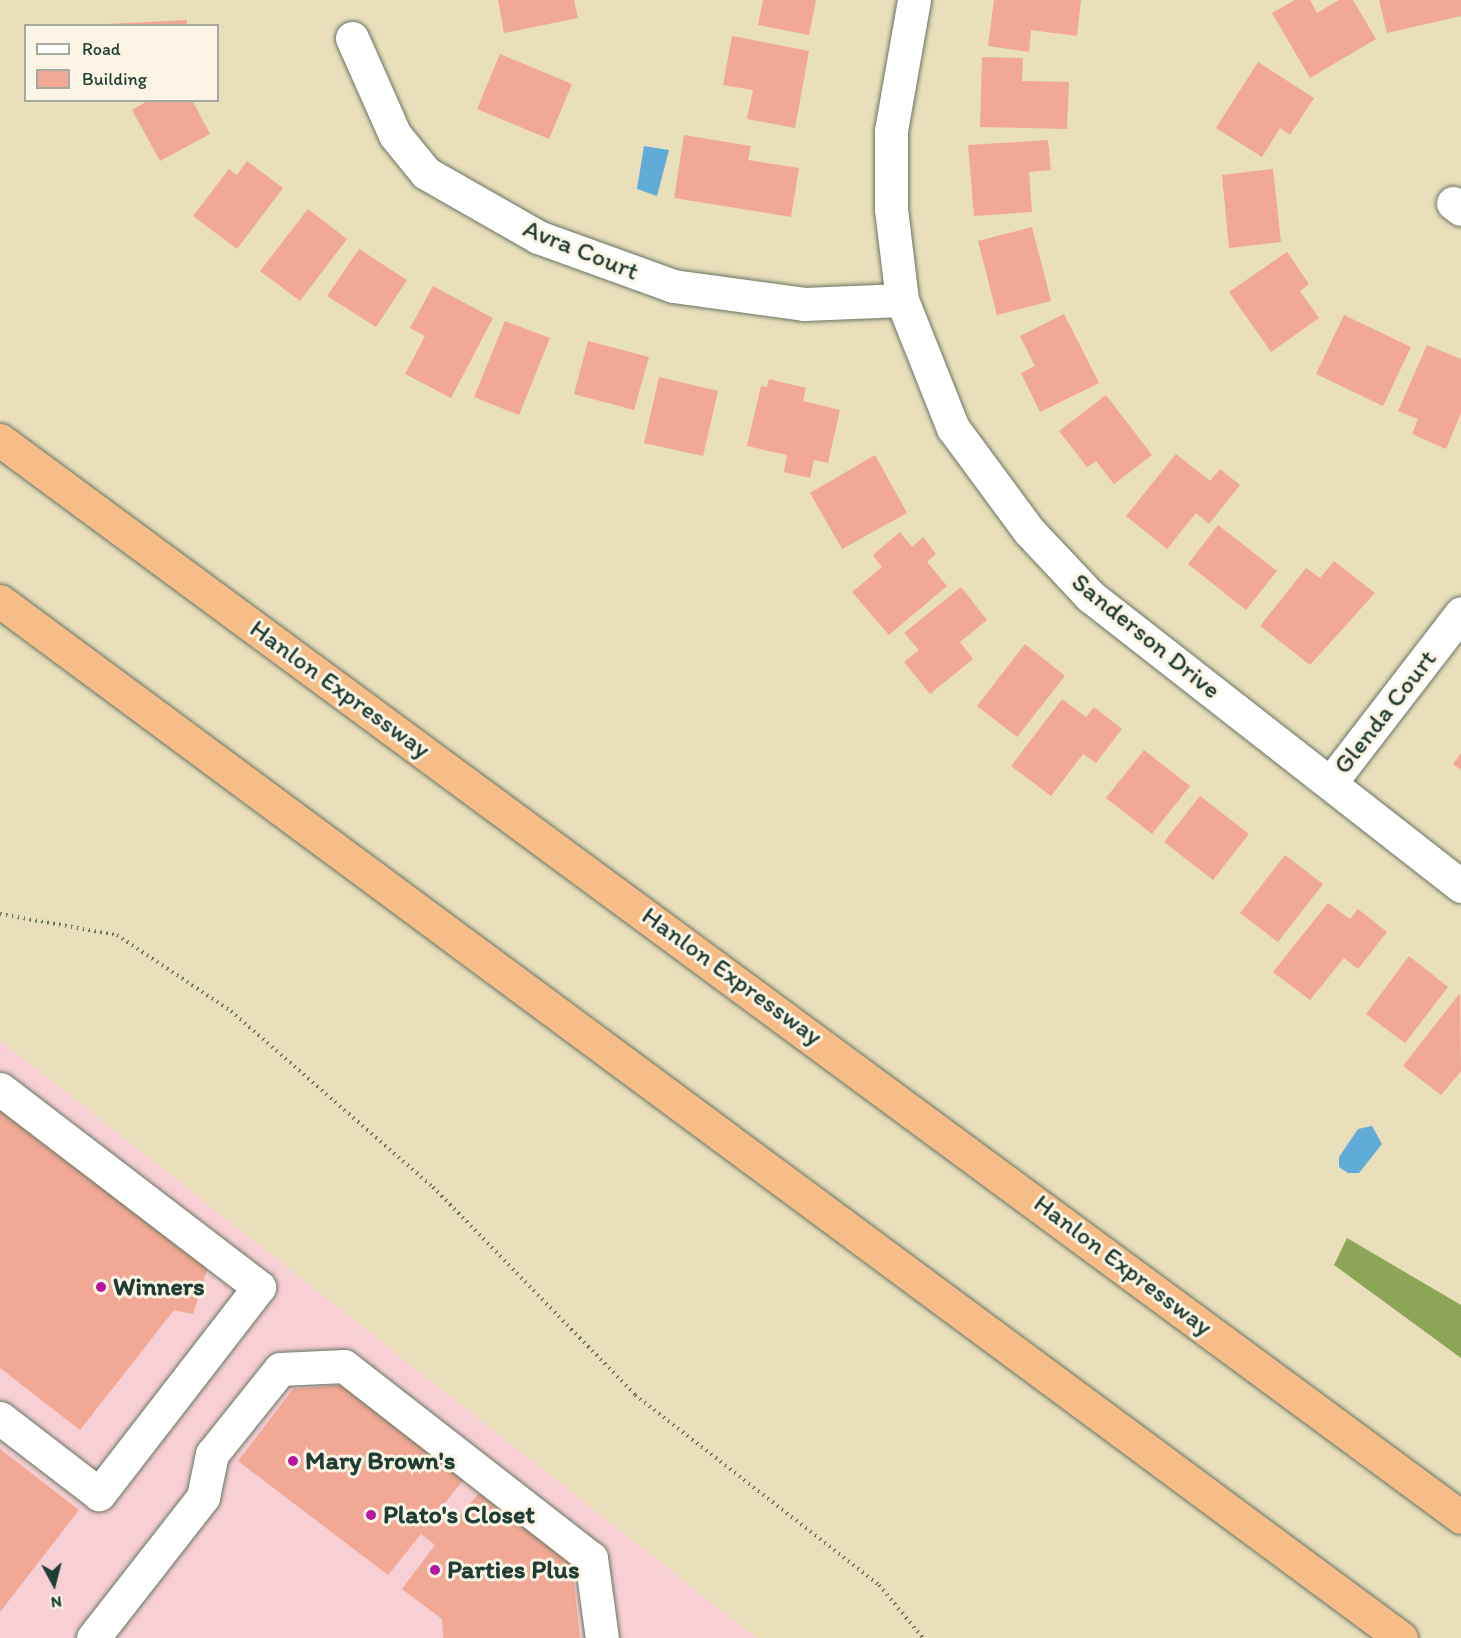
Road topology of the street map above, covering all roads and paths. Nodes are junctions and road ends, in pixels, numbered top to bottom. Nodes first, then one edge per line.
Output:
1 (914, 0) edge
2 (352, 38) dead end
3 (902, 300) junction
4 (0, 440) edge
5 (0, 601) edge
6 (1461, 613) edge
7 (1331, 782) junction
8 (1461, 886) edge
9 (0, 914) edge
10 (0, 1089) edge
11 (0, 1418) edge
12 (1461, 1517) edge
13 (93, 1638) edge
14 (602, 1638) edge
15 (923, 1638) edge
16 (1401, 1638) edge

1 - 3 street, Sanderson Drive
2 - 3 street, Avra Court
3 - 7 street, Sanderson Drive
4 - 12 highway, Hanlon Expressway
5 - 16 highway
6 - 7 street, Glenda Court
7 - 8 street, Sanderson Drive
9 - 15 path
10 - 11 street
13 - 14 street

